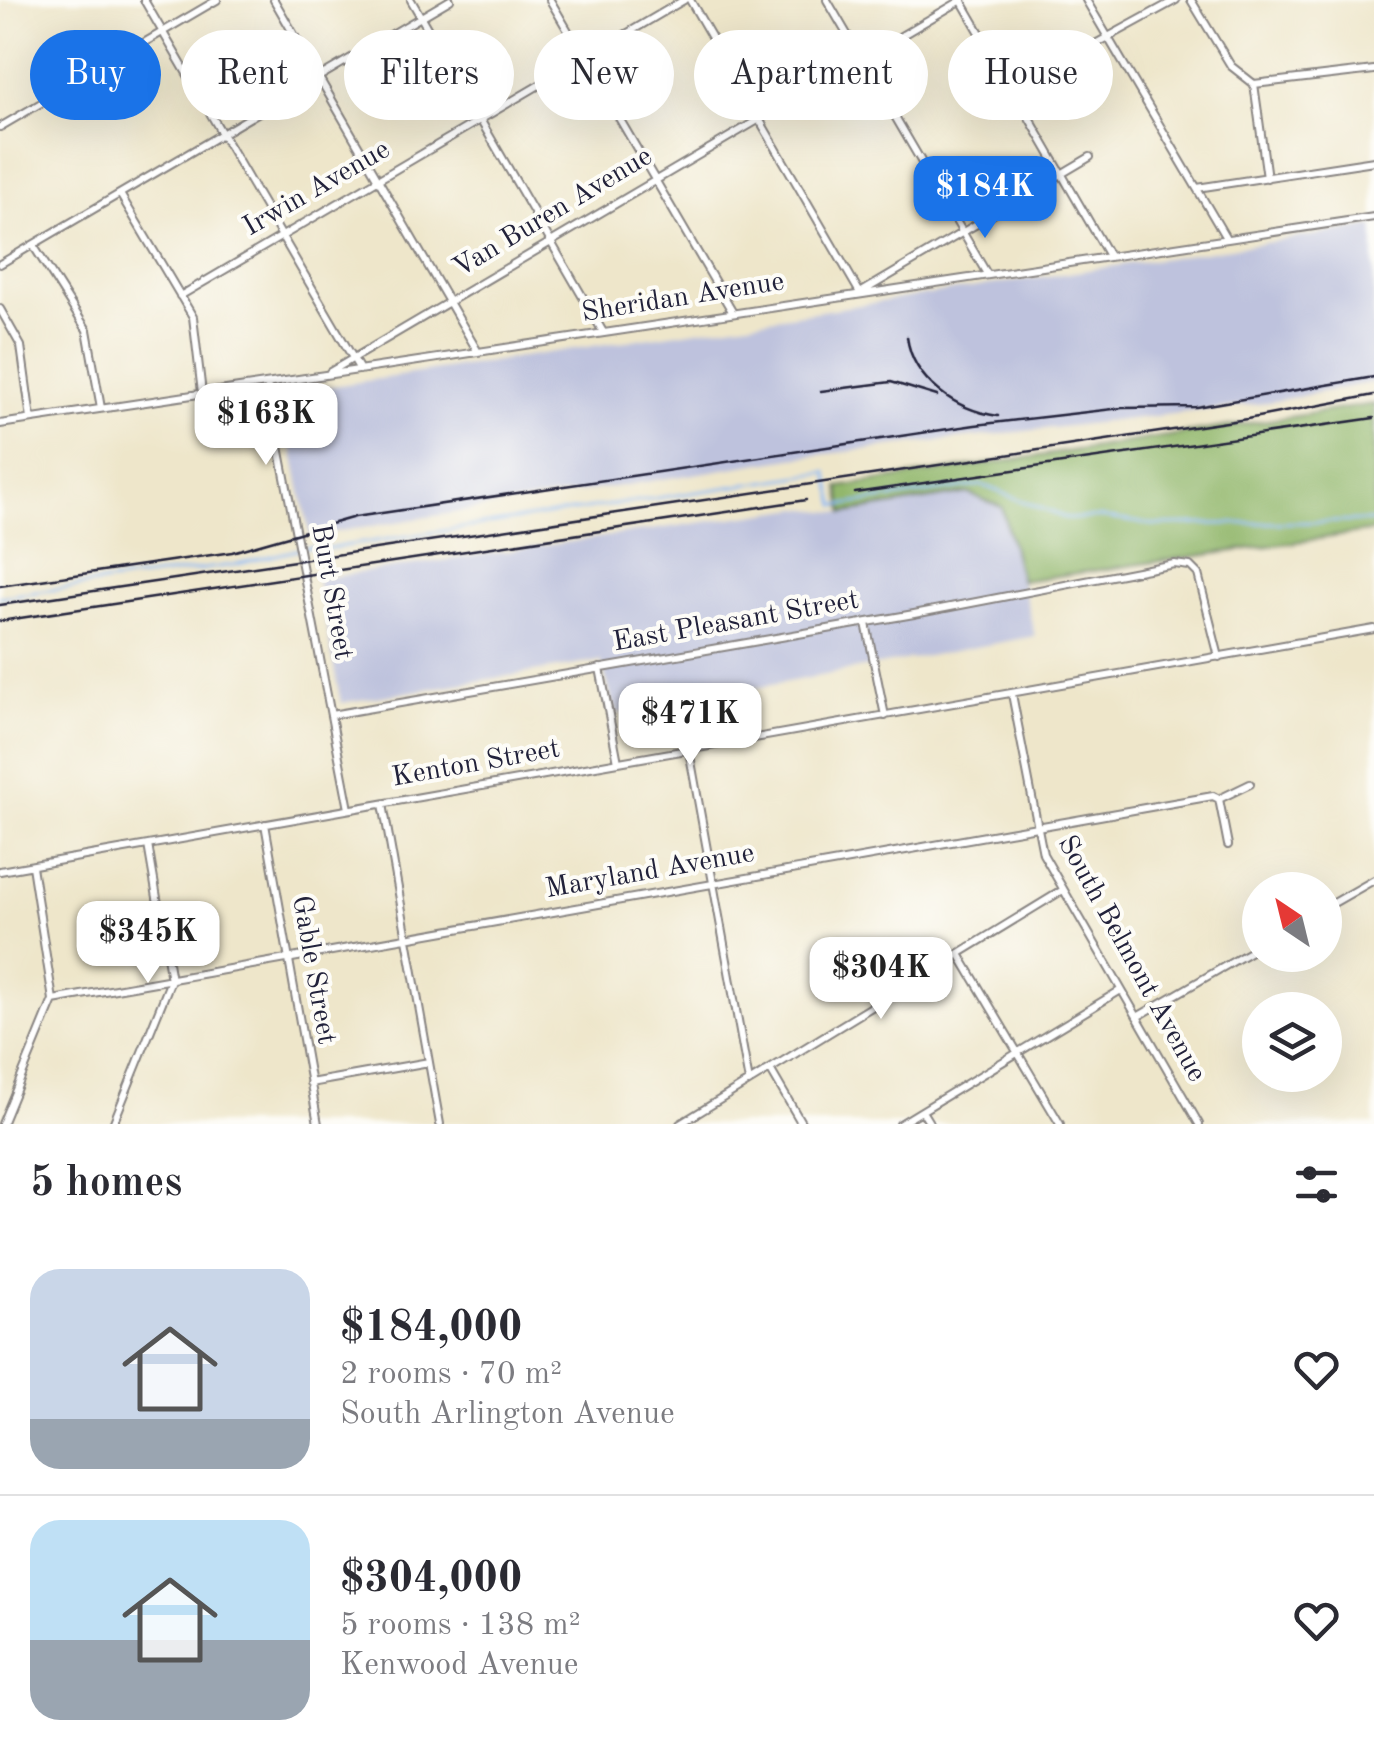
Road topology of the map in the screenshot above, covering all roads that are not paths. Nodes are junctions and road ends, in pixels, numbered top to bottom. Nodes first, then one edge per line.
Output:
1 (144, 0) edge
2 (216, 0) edge
3 (274, 0) edge
4 (411, 0) edge
5 (450, 0) edge
6 (550, 0) edge
7 (687, 0) edge
8 (827, 0) edge
9 (962, 0) edge
10 (1086, 0) edge
11 (1176, 0) edge
12 (1191, 0) edge
13 (421, 17) junction
14 (291, 30) edge
15 (428, 30) edge
16 (568, 30) edge
17 (634, 30) edge
18 (705, 30) edge
19 (845, 30) edge
20 (910, 30) edge
21 (979, 30) edge
22 (1104, 30) edge
23 (1113, 31) edge
24 (162, 32) junction
25 (1113, 46) edge
26 (1374, 70) edge
27 (324, 74) edge
28 (1254, 84) junction
29 (324, 87) edge
30 (246, 120) edge
31 (480, 120) joint
32 (620, 120) edge
33 (755, 120) edge
34 (759, 120) edge
35 (897, 120) edge
36 (1031, 120) edge
37 (0, 127) edge
38 (222, 134) junction
39 (1090, 158) dead end
40 (1374, 162) edge
41 (1063, 175) junction
42 (1267, 178) junction
43 (654, 179) junction
44 (378, 180) junction
45 (1196, 188) junction
46 (120, 194) junction
47 (1374, 216) edge
48 (963, 233) junction
49 (281, 236) junction
50 (1226, 238) junction
51 (550, 240) junction
52 (33, 245) junction
53 (1109, 256) junction
54 (0, 264) edge
55 (987, 274) junction
56 (860, 293) junction
57 (180, 296) junction
58 (448, 301) junction
59 (0, 310) edge
60 (733, 313) junction
61 (604, 333) junction
62 (478, 352) junction
63 (352, 358) junction
64 (360, 370) junction
65 (325, 375) junction
66 (268, 384) junction
67 (202, 393) junction
68 (101, 408) junction
69 (31, 419) junction
70 (0, 424) edge
71 (866, 622) junction
72 (1374, 629) edge
73 (1219, 656) junction
74 (600, 668) junction
75 (1012, 694) junction
76 (331, 715) junction
77 (886, 716) junction
78 (689, 750) junction
79 (618, 762) junction
80 (1250, 784) dead end
81 (1219, 799) junction
82 (383, 804) junction
83 (350, 810) junction
84 (264, 824) junction
85 (1036, 827) junction
86 (148, 845) junction
87 (1228, 845) dead end
88 (32, 866) junction
89 (0, 871) edge
90 (1374, 880) edge
91 (713, 884) junction
92 (1063, 890) junction
93 (1342, 898) edge
94 (407, 938) junction
95 (958, 954) junction
96 (1242, 956) edge
97 (288, 960) junction
98 (171, 980) junction
99 (1121, 990) junction
100 (53, 1000) junction
101 (1137, 1017) junction
102 (1017, 1053) junction
103 (429, 1062) junction
104 (770, 1069) junction
105 (749, 1082) junction
106 (310, 1083) junction
107 (922, 1110) junction
108 (2, 1124) edge
109 (112, 1124) edge
110 (318, 1124) edge
111 (440, 1124) edge
112 (680, 1124) edge
113 (802, 1124) edge
114 (900, 1124) edge
115 (930, 1124) edge
116 (1060, 1124) edge
117 (1199, 1124) edge

1 - 24 street
2 - 24 street
3 - 14 street
4 - 13 street
5 - 13 street
6 - 16 street
7 - 17 street, Irwin Avenue
7 - 18 street
8 - 19 street
9 - 20 street, Van Buren Avenue
9 - 21 street
10 - 22 street
11 - 23 street
12 - 28 street
13 - 15 street
13 - 27 street
24 - 37 street
24 - 38 street
25 - 45 street
26 - 28 street
28 - 42 street
29 - 44 street
30 - 38 street
31 - 44 street, Irwin Avenue
31 - 51 street
32 - 43 street
33 - 43 street, Van Buren Avenue
34 - 56 street
35 - 48 street
36 - 41 street
38 - 46 street
38 - 49 street
39 - 41 street
40 - 42 street
41 - 48 street
41 - 53 street
42 - 45 street
43 - 51 street, Van Buren Avenue
43 - 60 street
44 - 49 street, Irwin Avenue
44 - 58 street
45 - 50 street
46 - 52 street
46 - 57 street
47 - 50 street, Sheridan Avenue
48 - 55 street
48 - 56 street
49 - 57 street, Irwin Avenue
49 - 63 street
50 - 53 street, Sheridan Avenue
51 - 58 street, Van Buren Avenue
51 - 61 street
52 - 54 street
52 - 68 street
53 - 55 street, Sheridan Avenue
55 - 56 street, Sheridan Avenue
56 - 60 street, Sheridan Avenue
57 - 67 street
58 - 62 street
58 - 63 street, Van Buren Avenue
59 - 69 street
60 - 61 street, Sheridan Avenue
61 - 62 street, Sheridan Avenue
62 - 64 street, Sheridan Avenue
63 - 64 street
63 - 65 street, Van Buren Avenue
64 - 65 street, Sheridan Avenue
65 - 66 street, Sheridan Avenue
66 - 67 street, Sheridan Avenue
66 - 76 street, Burt Street
67 - 68 street, Sheridan Avenue
68 - 69 street, Sheridan Avenue
69 - 70 street, Sheridan Avenue
71 - 73 street, East Pleasant Street
71 - 74 street, East Pleasant Street
71 - 77 street
72 - 73 street, Kenton Street
73 - 75 street, Kenton Street
74 - 76 street, East Pleasant Street
74 - 79 street
75 - 77 street, Kenton Street
75 - 85 street, South Belmont Avenue
76 - 83 street, Burt Street
77 - 78 street, Kenton Street
78 - 79 street, Kenton Street
78 - 91 street
79 - 82 street, Kenton Street
80 - 81 street, Maryland Avenue
81 - 85 street, Maryland Avenue
81 - 87 street
82 - 83 street, Kenton Street
82 - 94 street
83 - 84 street, Kenton Street
84 - 86 street, Kenton Street
84 - 97 street, Gable Street
85 - 91 street, Maryland Avenue
85 - 92 street, South Belmont Avenue
86 - 88 street, Kenton Street
86 - 98 street
88 - 89 street, Kenton Street
88 - 100 street
90 - 93 street
91 - 94 street, Maryland Avenue
91 - 105 street
92 - 95 street
92 - 99 street, South Belmont Avenue
94 - 97 street, Maryland Avenue
94 - 103 street
95 - 102 street
95 - 104 street
96 - 101 street
97 - 98 street, Maryland Avenue
97 - 106 street, Gable Street
98 - 100 street, Maryland Avenue
98 - 109 street
99 - 101 street, South Belmont Avenue
99 - 102 street
100 - 108 street
101 - 117 street, South Belmont Avenue
102 - 107 street
102 - 116 street
103 - 106 street
103 - 111 street
104 - 105 street
104 - 113 street
105 - 112 street
106 - 110 street, Gable Street
107 - 114 street
107 - 115 street

